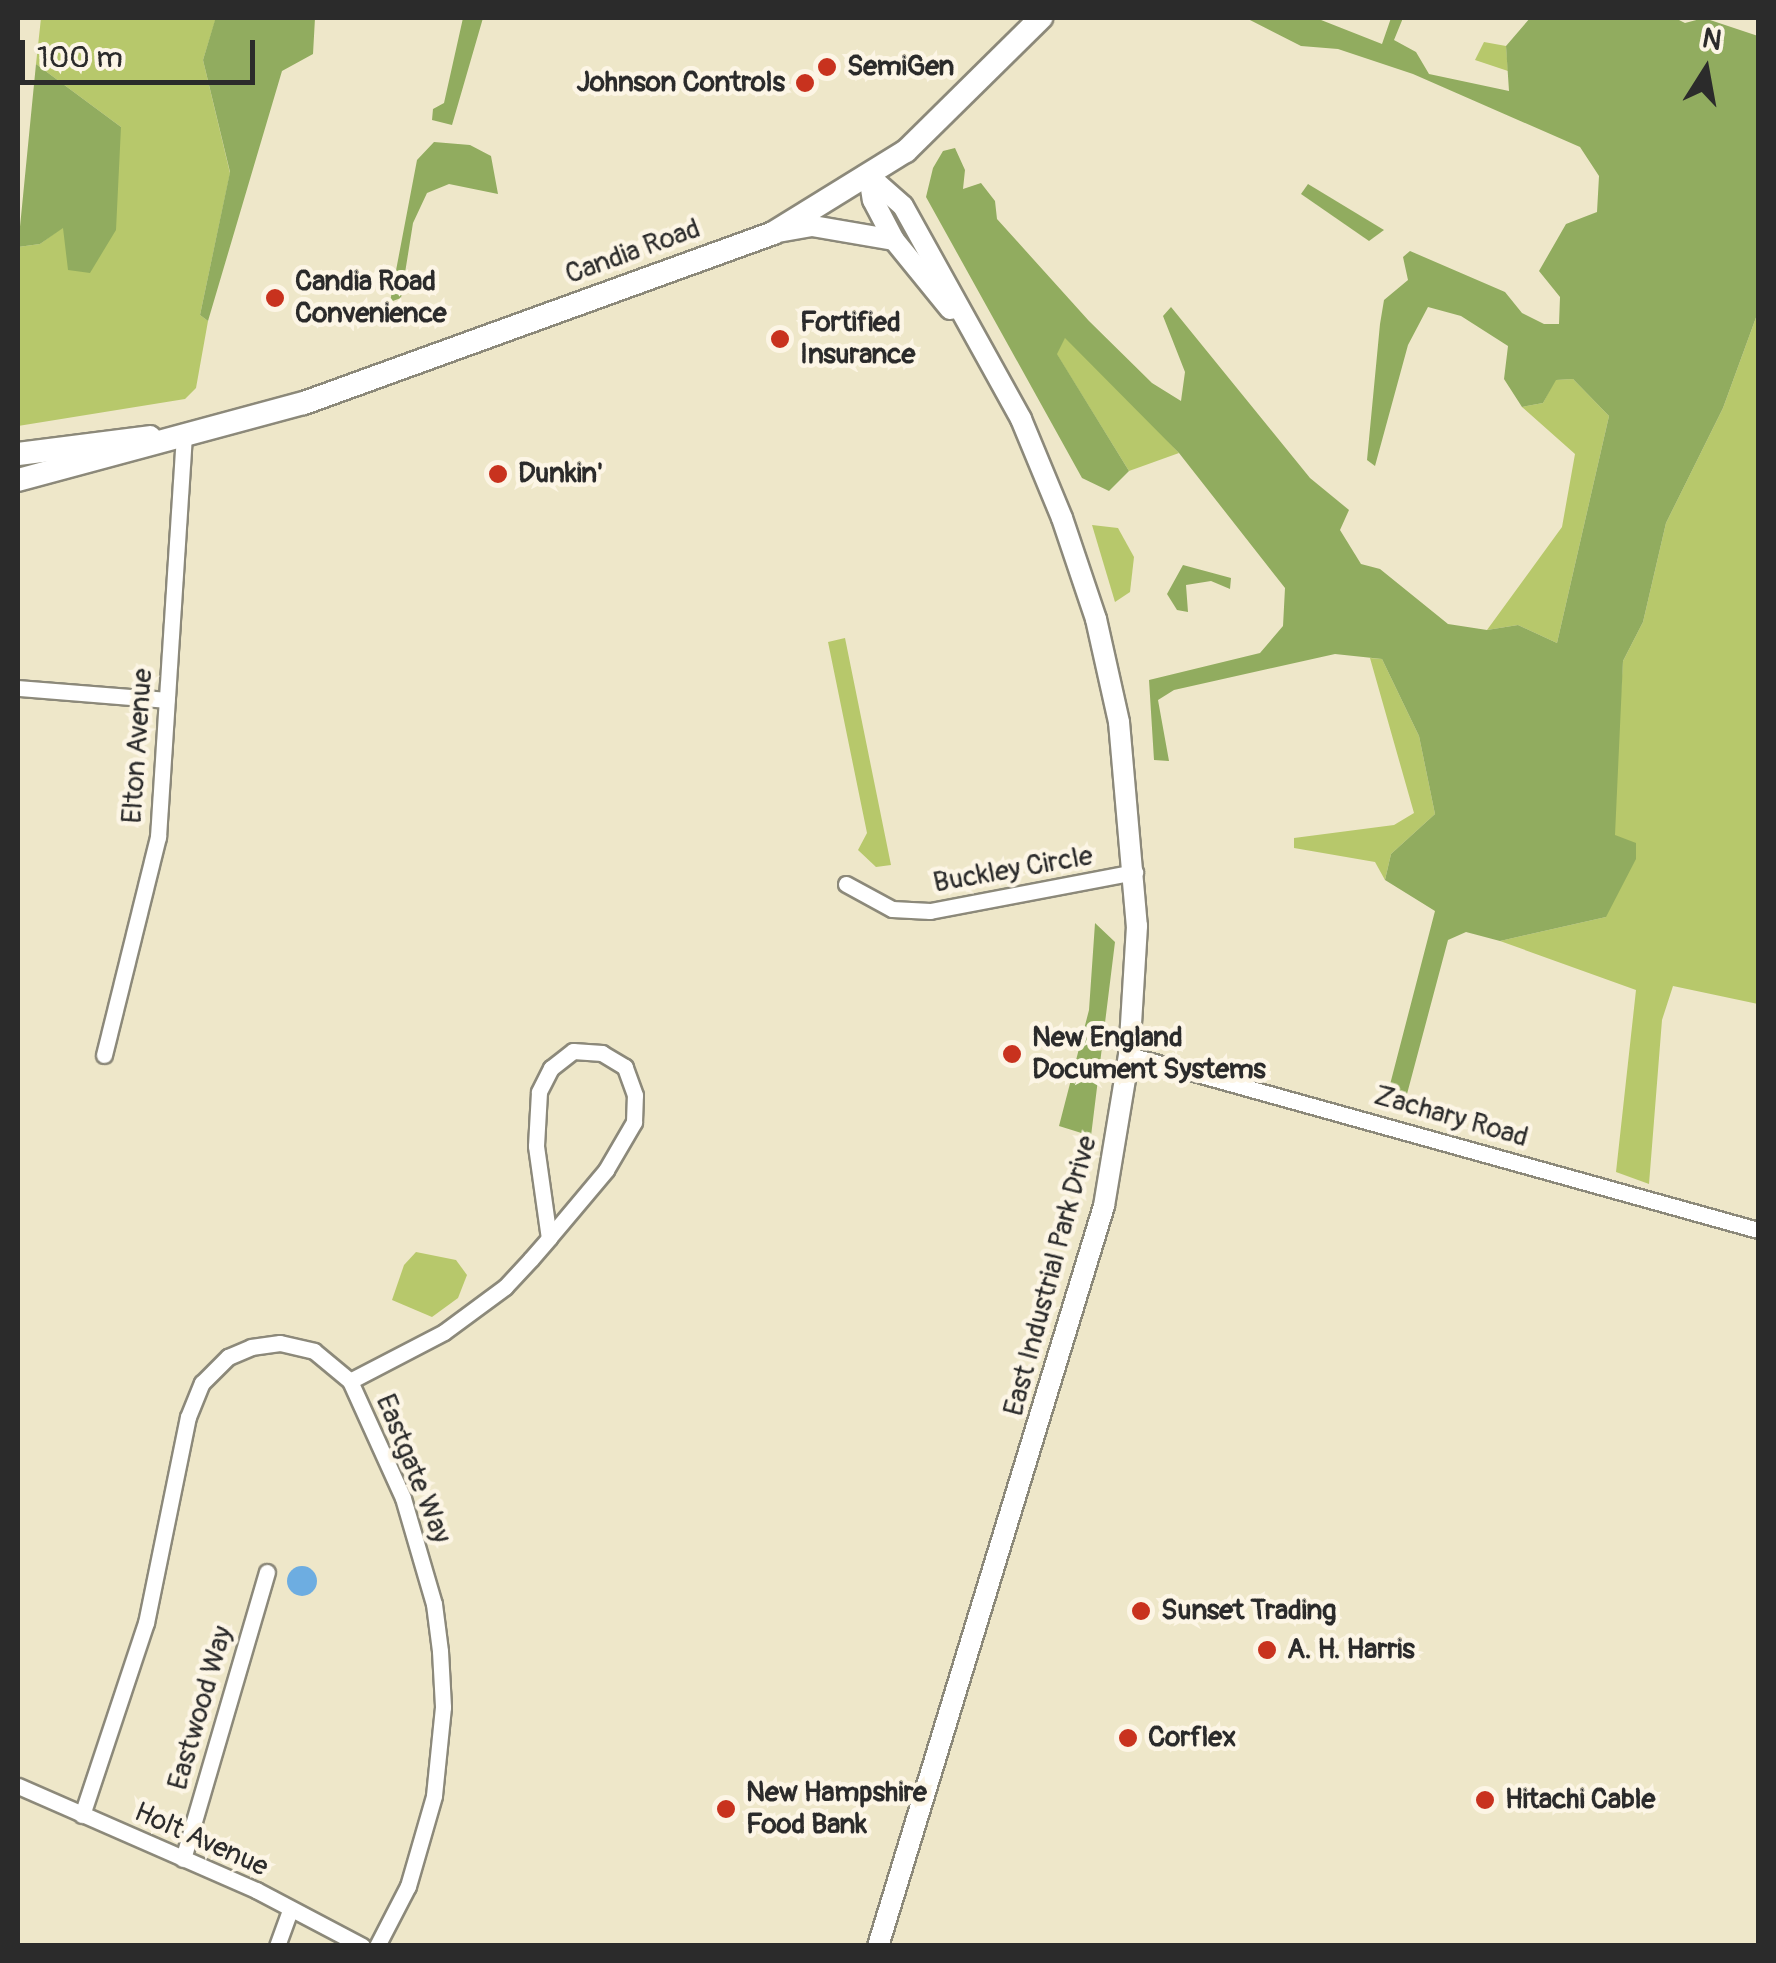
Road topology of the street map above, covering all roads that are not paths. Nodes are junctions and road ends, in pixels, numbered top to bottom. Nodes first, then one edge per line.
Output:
1 (1041, 18) edge
2 (869, 176) junction
3 (773, 232) junction
4 (894, 240) junction
5 (968, 330) junction
6 (184, 435) junction
7 (18, 454) edge
8 (18, 480) edge
9 (18, 688) edge
10 (167, 700) junction
11 (1135, 872) junction
12 (846, 884) dead end
13 (104, 1055) dead end
14 (1129, 1055) junction
15 (1758, 1230) edge
16 (549, 1238) junction
17 (350, 1381) junction
18 (267, 1572) dead end
19 (18, 1786) edge
20 (82, 1815) junction
21 (183, 1859) junction
22 (290, 1910) junction
23 (276, 1946) edge
24 (362, 1946) edge
25 (377, 1946) edge
26 (878, 1946) edge

1 - 2 main road, Candia Road
2 - 3 main road, Candia Road
2 - 4 street, East Industrial Park Drive
2 - 5 street, East Industrial Park Drive
3 - 4 street
3 - 6 main road, Candia Road
4 - 5 street, East Industrial Park Drive
5 - 11 street, East Industrial Park Drive
6 - 7 main road, Candia Road
6 - 8 main road, Candia Road
6 - 10 street, Elton Avenue
9 - 10 street
10 - 13 street, Elton Avenue
11 - 12 street, Buckley Circle
11 - 14 street, East Industrial Park Drive
14 - 15 street, Zachary Road
14 - 26 street, East Industrial Park Drive
16 - 16 street
16 - 17 street
17 - 20 street, Eastgate Way
17 - 25 street, Eastgate Way
18 - 21 street, Eastwood Way
19 - 20 street, Holt Avenue
20 - 21 street, Holt Avenue
21 - 22 street, Holt Avenue
22 - 23 street
22 - 24 street, Holt Avenue

